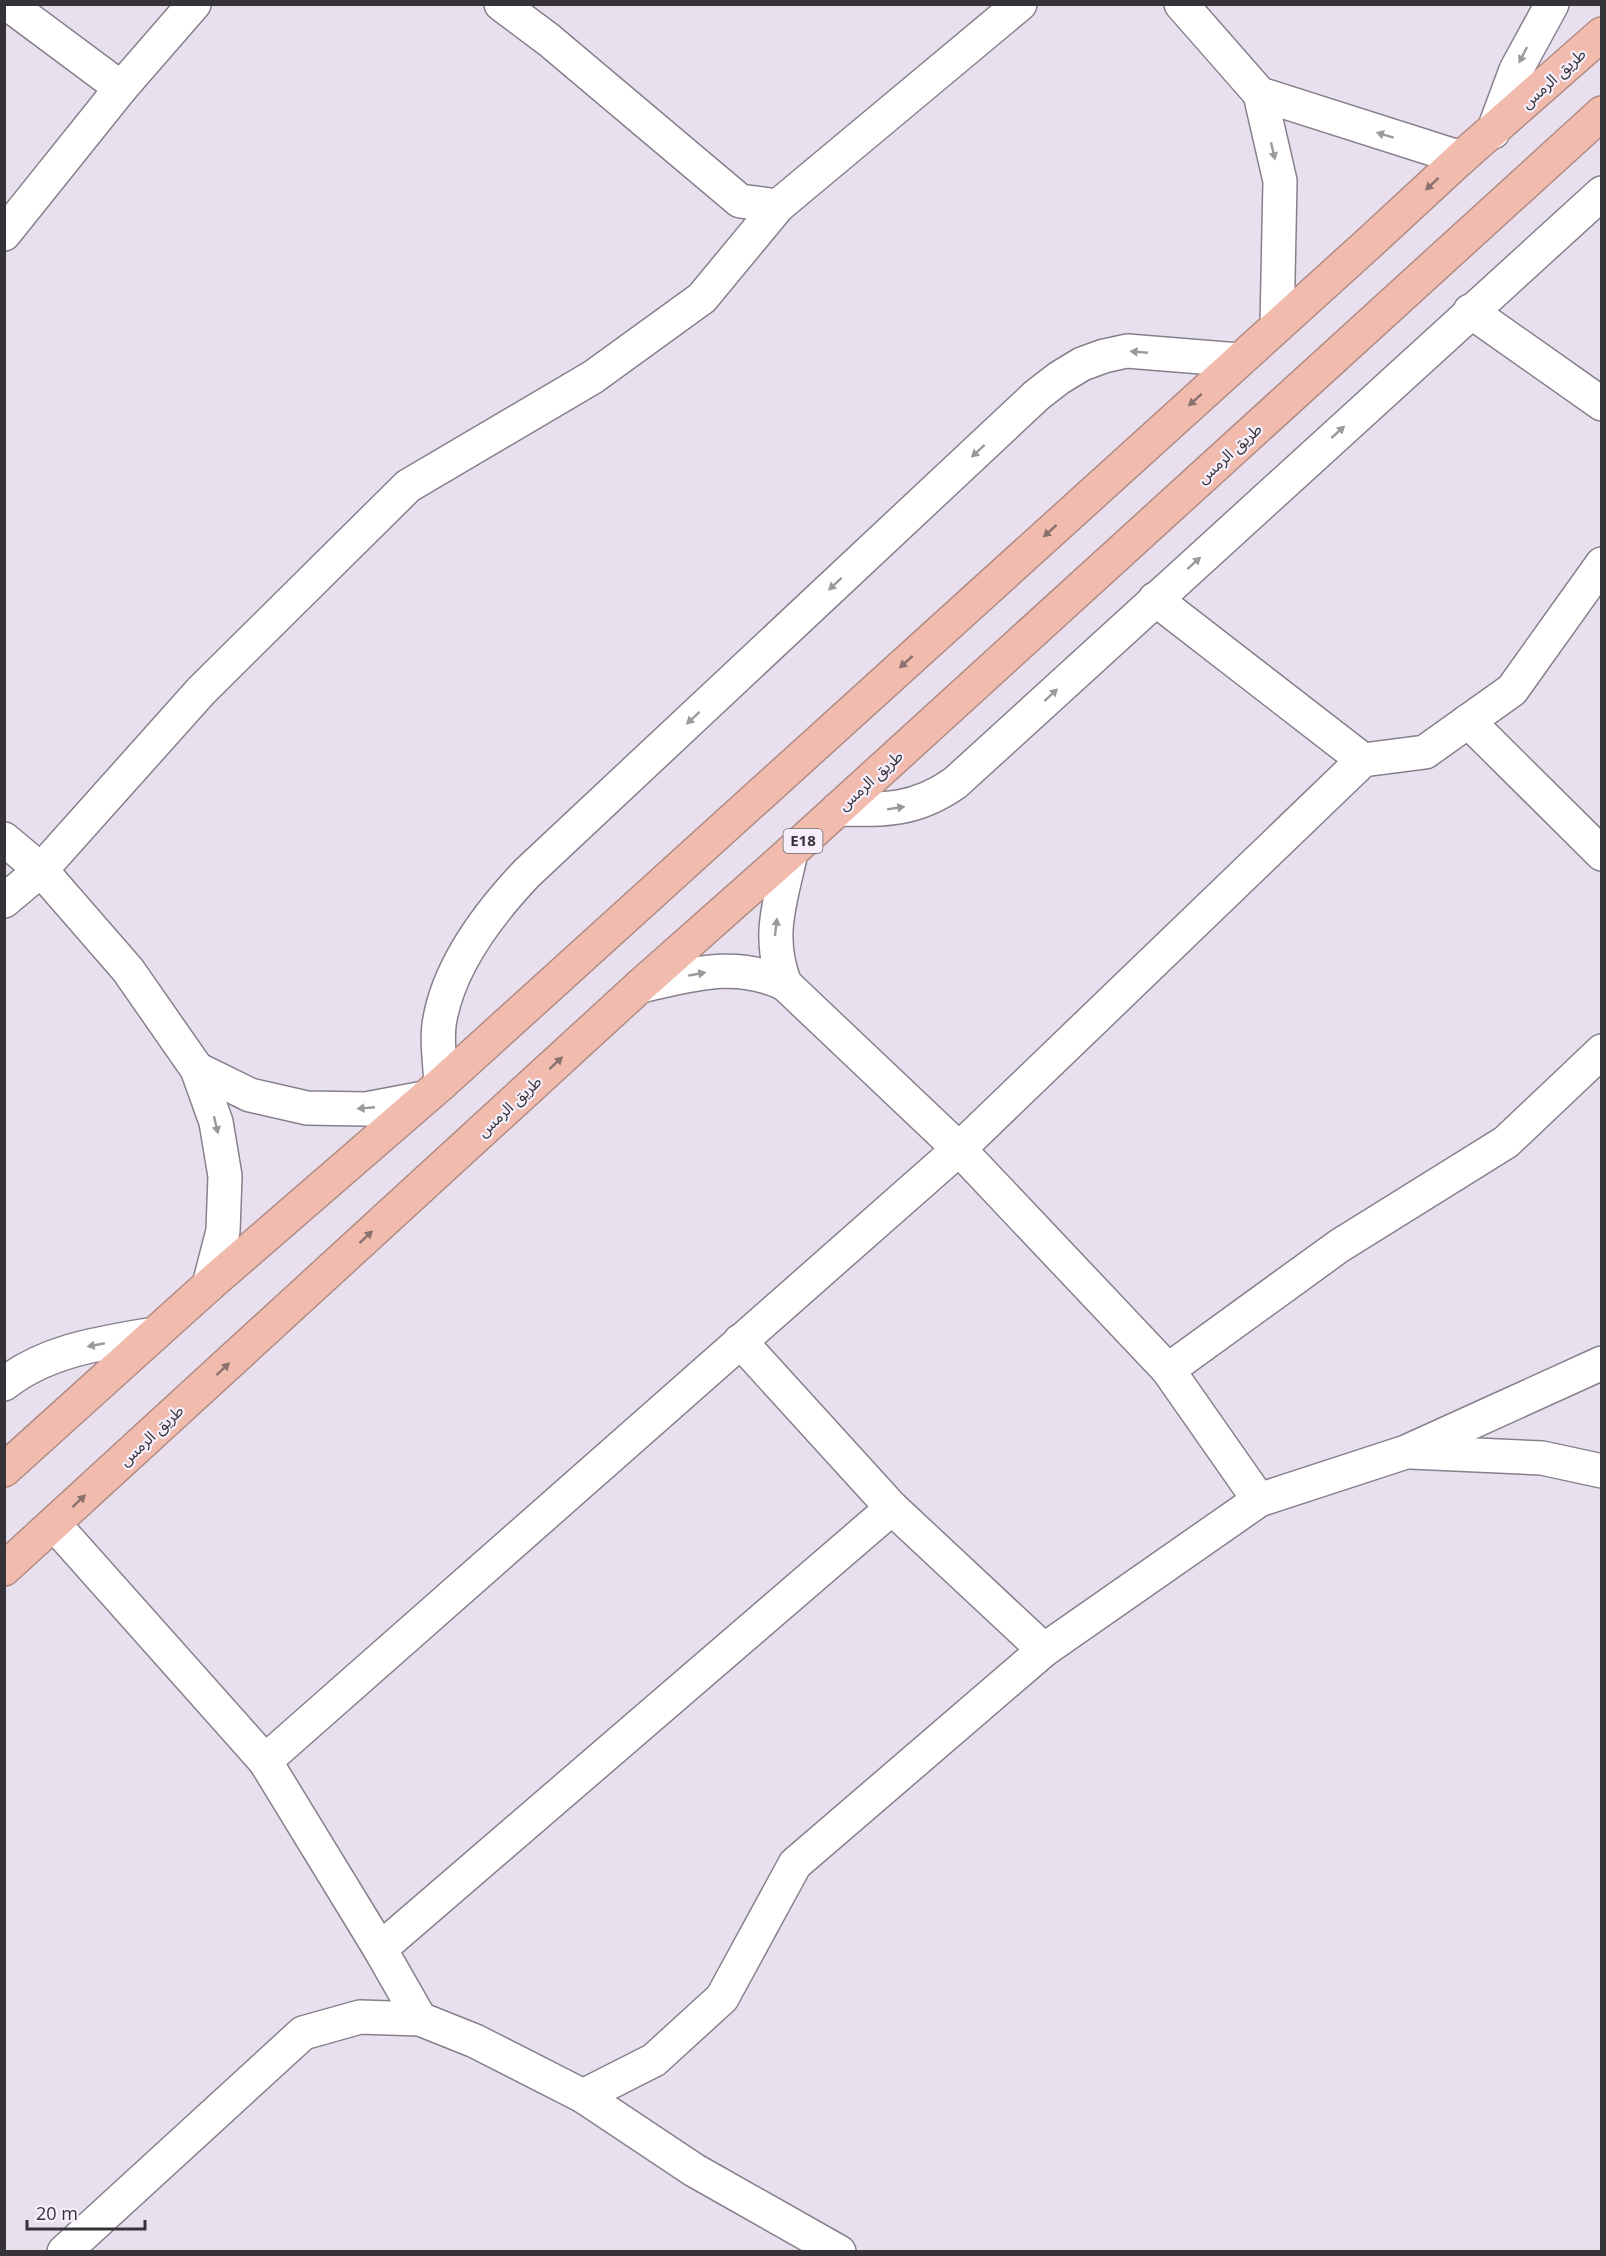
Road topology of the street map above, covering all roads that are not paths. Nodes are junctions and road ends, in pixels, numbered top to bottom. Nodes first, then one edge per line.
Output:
1 (8, 4) edge
2 (194, 4) edge
3 (501, 4) edge
4 (1020, 4) edge
5 (1181, 4) edge
6 (1552, 4) edge
7 (1602, 34) edge
8 (121, 88) junction
9 (1260, 94) junction
10 (1602, 113) edge
11 (1493, 132) junction
12 (1461, 158) junction
13 (1602, 193) edge
14 (778, 206) junction
15 (4, 234) edge
16 (1470, 311) junction
17 (1277, 326) junction
18 (1239, 360) junction
19 (1602, 404) edge
20 (1602, 564) edge
21 (1155, 599) junction
22 (1468, 721) junction
23 (1363, 760) junction
24 (838, 809) junction
25 (4, 839) edge
26 (792, 852) junction
27 (1602, 855) edge
28 (41, 870) junction
29 (4, 901) edge
30 (785, 984) junction
31 (640, 986) junction
32 (1601, 1052) edge
33 (197, 1070) junction
34 (432, 1091) junction
35 (959, 1149) junction
36 (209, 1285) junction
37 (154, 1334) junction
38 (740, 1341) junction
39 (1602, 1363) edge
40 (1168, 1370) junction
41 (4, 1384) edge
42 (1406, 1452) junction
43 (4, 1470) edge
44 (1602, 1471) edge
45 (1259, 1500) junction
46 (892, 1508) junction
47 (54, 1524) junction
48 (4, 1569) edge
49 (1044, 1650) junction
50 (265, 1761) junction
51 (380, 1949) junction
52 (420, 2019) junction
53 (583, 2096) junction
54 (64, 2252) edge
55 (839, 2252) edge

1 - 8 street
2 - 8 street
3 - 14 street
4 - 14 street
5 - 9 street
6 -> 11 street
7 - 11 highway, طريق الرمس
8 - 15 street
12 -> 9 street
9 -> 17 street
10 - 24 highway, طريق الرمس / E18
11 - 12 highway, طريق الرمس
12 -> 17 highway, طريق الرمس
13 - 16 street
14 - 28 street
16 - 19 street
21 -> 16 street
17 - 18 highway, طريق الرمس
18 -> 34 highway, طريق الرمس
18 -> 34 street
20 - 22 street
21 - 23 street
24 -> 21 street
22 - 23 street
22 - 27 street
23 - 35 street
24 - 26 highway, طريق الرمس / E18
25 - 28 street
30 -> 26 street
26 - 31 highway, طريق الرمس / E18
28 - 29 street
28 - 33 street
31 -> 30 street
30 - 35 street
47 -> 31 highway, طريق الرمس / E18
32 - 40 street
34 -> 33 street
33 -> 36 street
34 - 36 highway, طريق الرمس
35 - 38 street
35 - 40 street
36 - 37 highway, طريق الرمس
37 -> 41 street
37 - 43 highway, طريق الرمس
38 - 46 street
38 - 50 street
39 - 42 street
40 - 45 street
42 - 44 street
42 - 45 street
45 - 49 street
46 - 49 street
46 - 51 street
47 - 48 highway, طريق الرمس / E18
47 - 50 street
49 - 53 street
50 - 51 street
51 - 52 street
52 - 53 street
52 - 54 street
53 - 55 street

